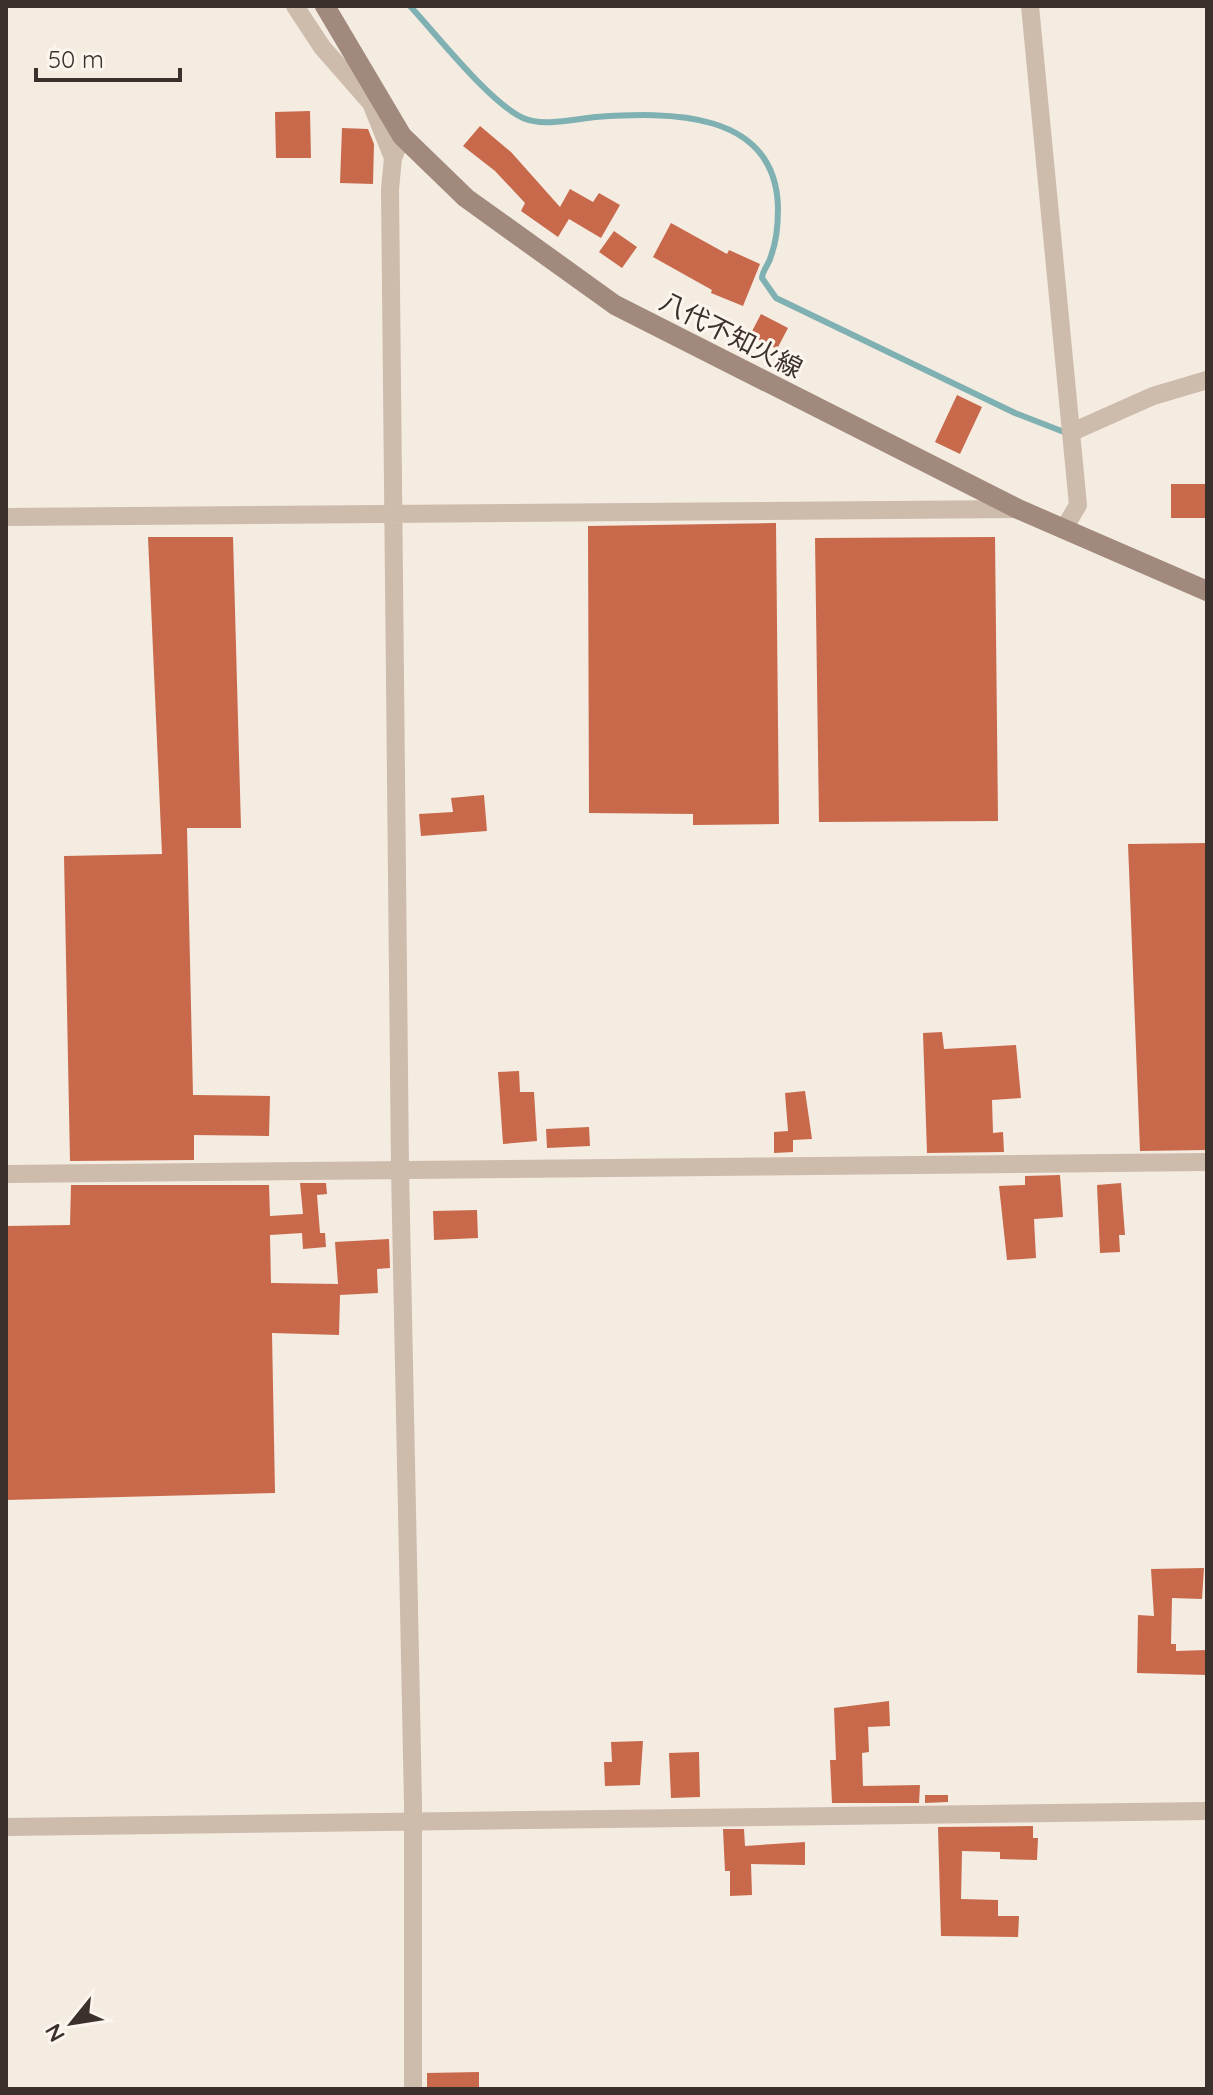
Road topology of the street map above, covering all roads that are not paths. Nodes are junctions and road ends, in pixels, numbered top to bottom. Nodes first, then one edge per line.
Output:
1 (295, 6) edge
2 (325, 6) edge
3 (1030, 6) edge
4 (402, 136) junction
5 (393, 158) junction
6 (1207, 380) edge
7 (1072, 432) junction
8 (1018, 509) junction
9 (391, 512) junction
10 (6, 517) edge
11 (1065, 527) junction
12 (1207, 591) edge
13 (1207, 1162) edge
14 (400, 1169) junction
15 (6, 1174) edge
16 (1207, 1811) edge
17 (410, 1824) junction
18 (6, 1827) edge
19 (413, 2089) edge

1 - 5 street
2 - 4 main road, 八代不知火線
3 - 7 street
4 - 5 street
4 - 8 main road, 八代不知火線
5 - 9 street
6 - 7 street
7 - 11 street
8 - 9 street
8 - 11 main road, 八代不知火線
9 - 10 street
9 - 14 street
11 - 12 main road, 八代不知火線
13 - 14 street
14 - 15 street
14 - 17 street
16 - 17 street
17 - 18 street
17 - 19 street

